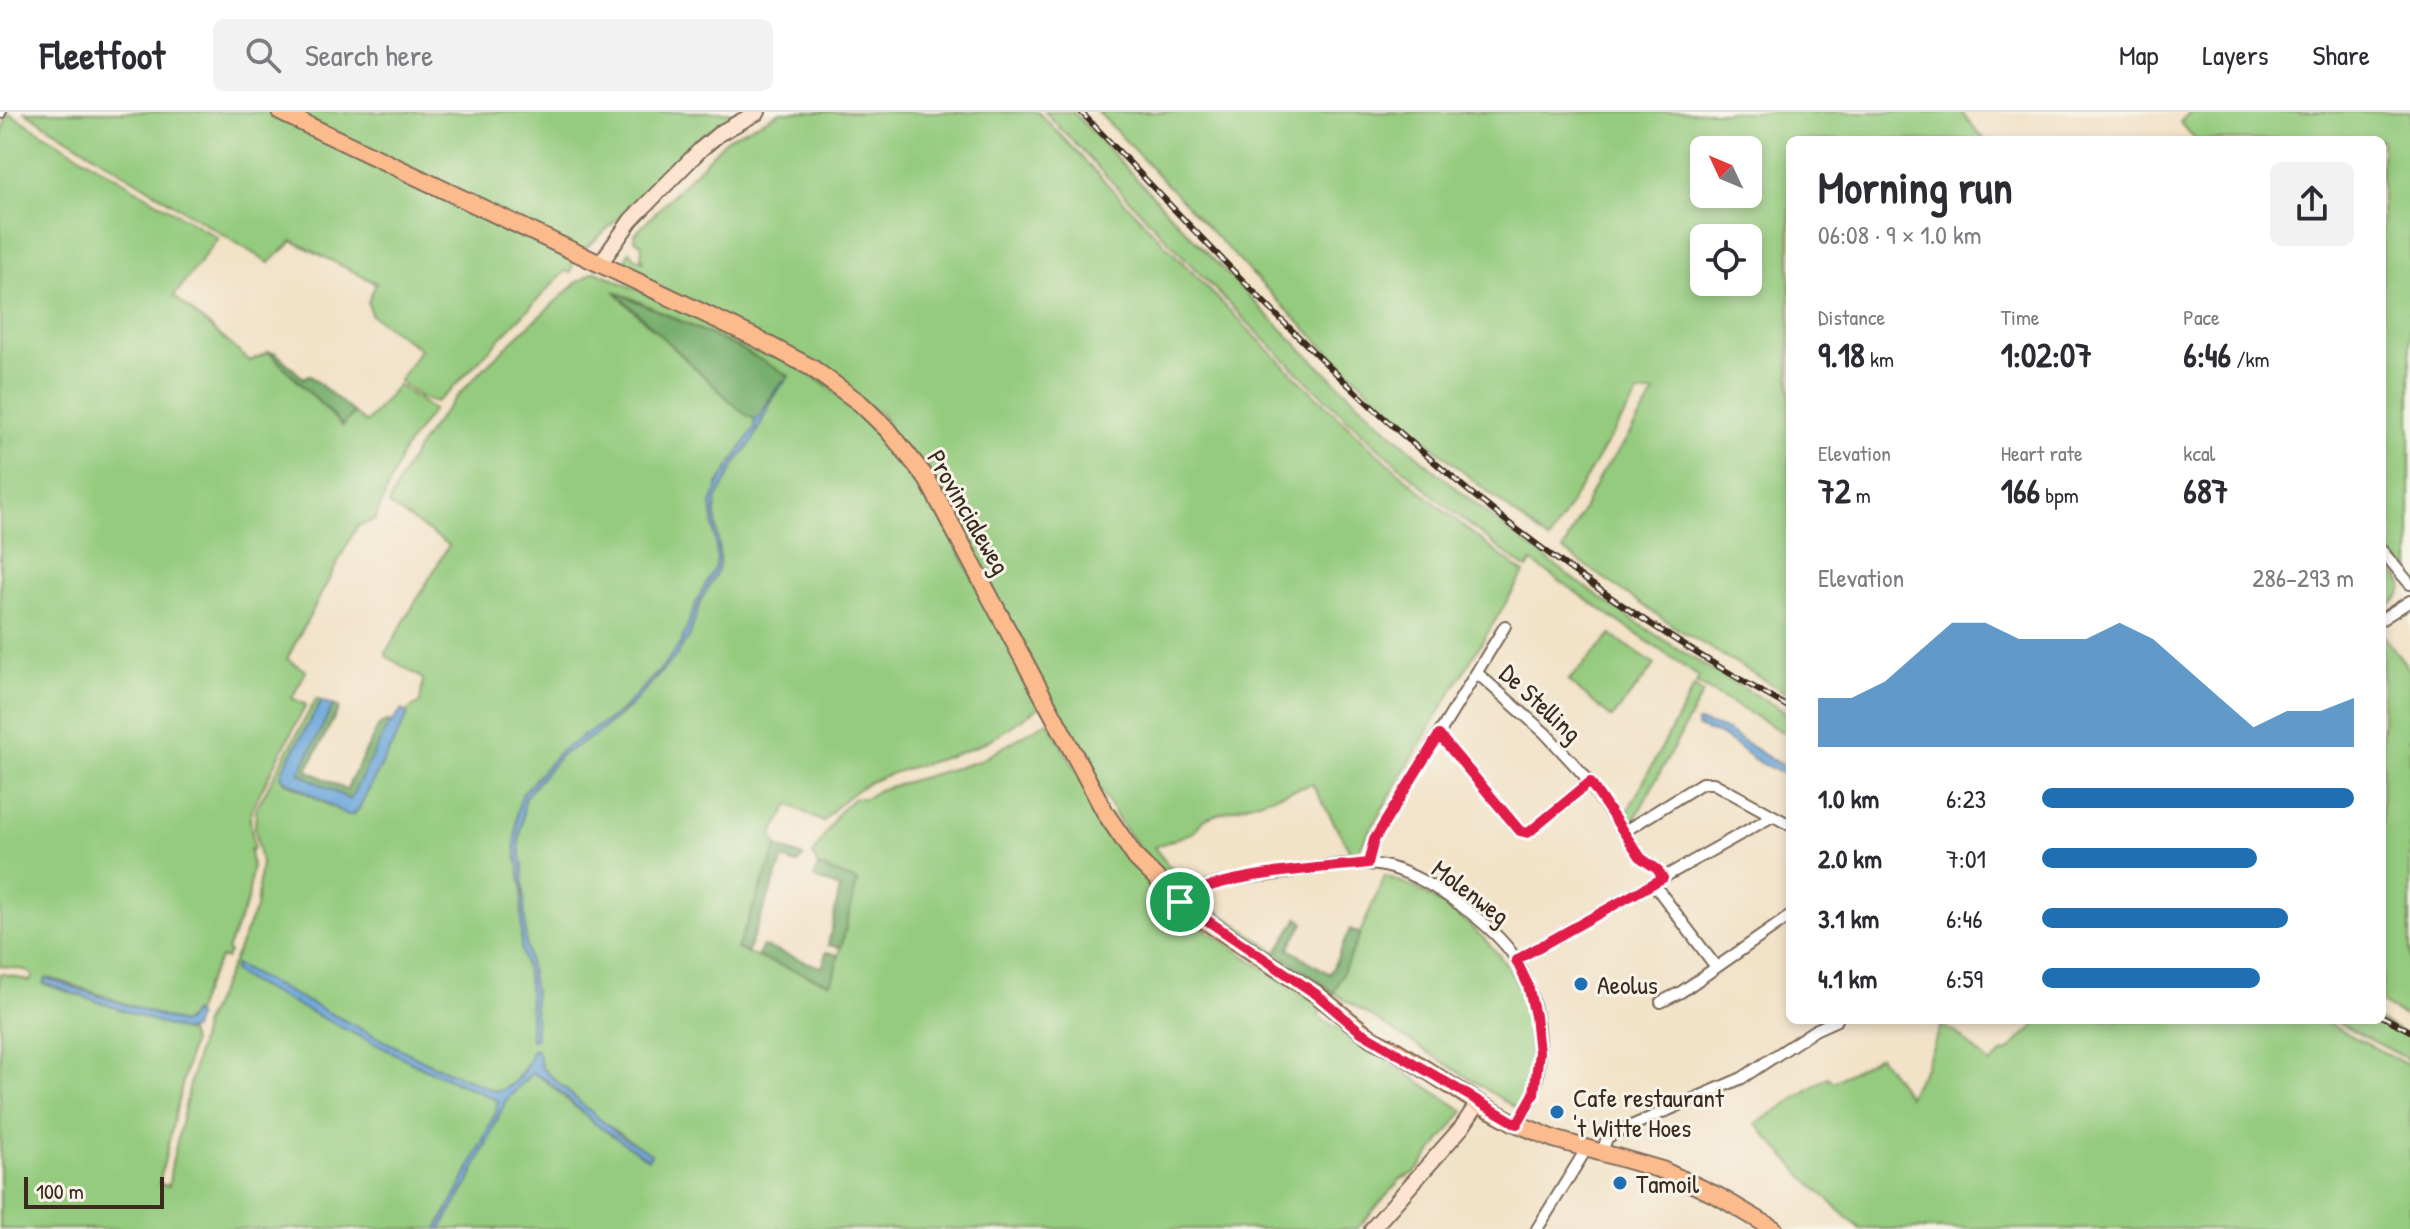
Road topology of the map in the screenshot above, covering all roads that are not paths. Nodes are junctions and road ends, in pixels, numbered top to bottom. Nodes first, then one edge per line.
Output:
1 (280, 112) edge
2 (758, 112) edge
3 (600, 264) junction
4 (2386, 556) edge
5 (2410, 584) edge
6 (2410, 601) edge
7 (2386, 616) edge
8 (1505, 626) dead end
9 (1477, 673) junction
10 (1439, 735) junction
11 (1590, 782) junction
12 (1773, 816) junction
13 (1786, 823) edge
14 (1625, 831) junction
15 (1368, 863) junction
16 (1658, 881) junction
17 (1180, 902) junction
18 (1786, 919) edge
19 (1516, 960) junction
20 (1716, 967) junction
21 (1661, 1002) dead end
22 (1828, 1024) edge
23 (1478, 1103) junction
24 (1517, 1124) junction
25 (1595, 1150) junction
26 (1372, 1229) edge
27 (1537, 1229) edge
28 (1774, 1229) edge

1 - 3 main road, Provincialeweg
2 - 3 street
3 - 17 main road, Provincialeweg
4 - 5 street
6 - 7 street
8 - 9 street
9 - 10 street
9 - 11 street, De Stelling
10 - 11 street
10 - 15 street
11 - 14 street, De Stelling
12 - 13 street
12 - 14 street
12 - 16 street
14 - 16 street, De Stelling
15 - 17 street, Molenweg
15 - 19 street, Molenweg
16 - 19 street
16 - 20 street, De Stelling
17 - 23 main road, Provincialeweg
18 - 20 street
19 - 24 street, Molenweg
20 - 21 street
22 - 25 street
23 - 24 main road, Provincialeweg
23 - 26 street
24 - 25 main road, Provincialeweg
25 - 27 street
25 - 28 main road, Provincialeweg

